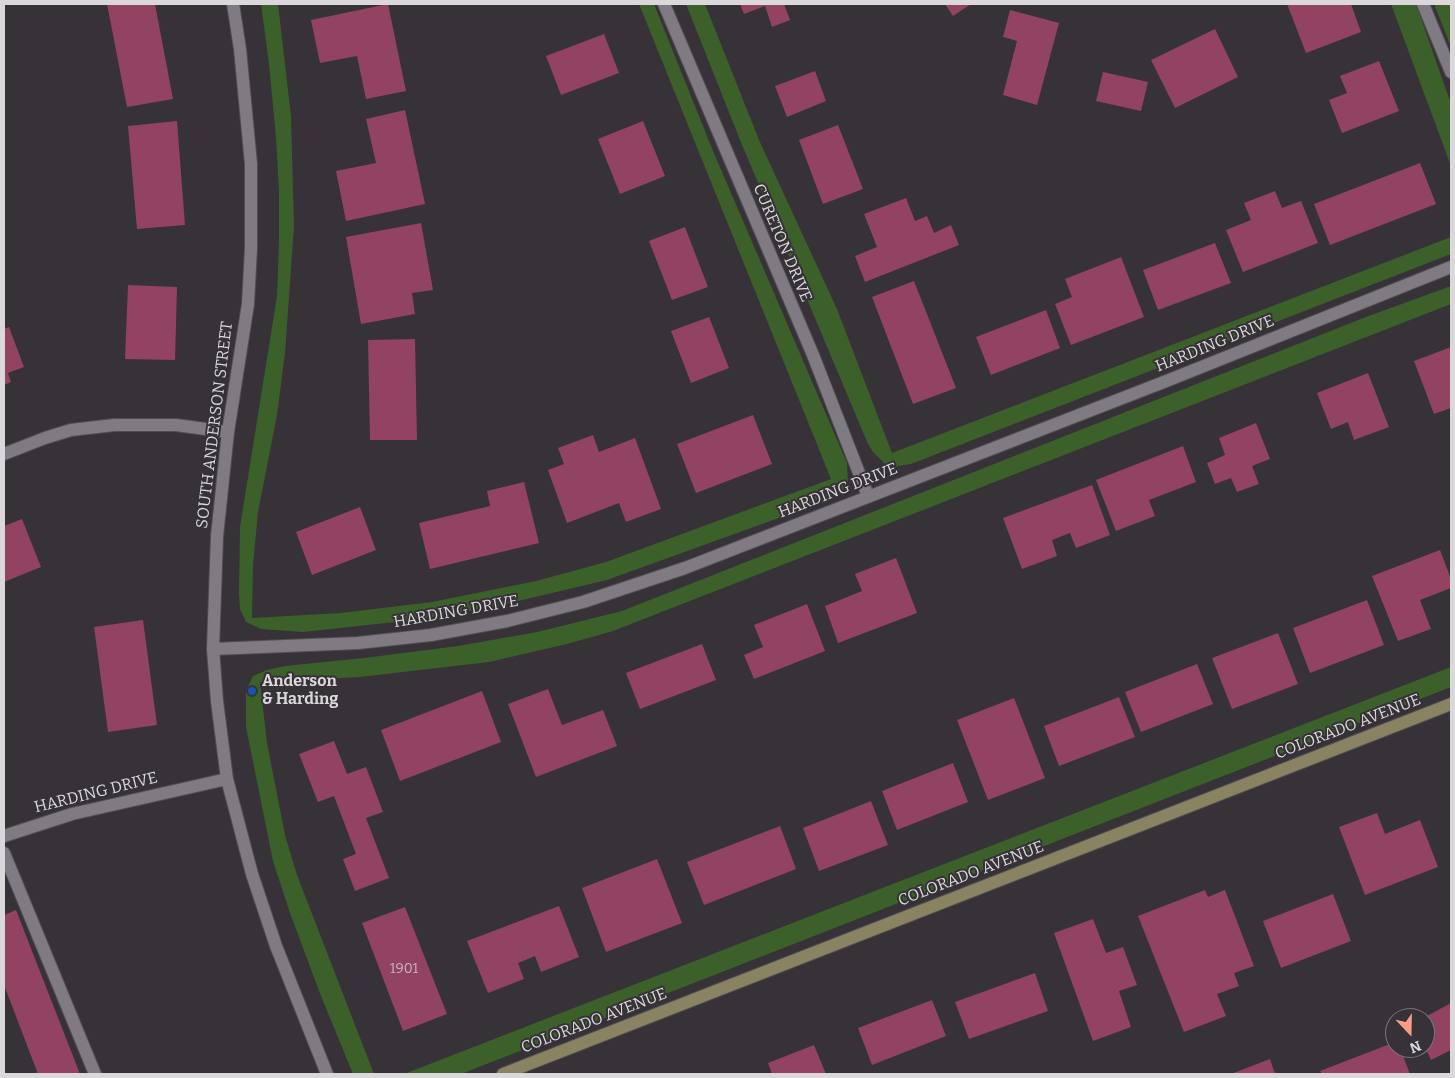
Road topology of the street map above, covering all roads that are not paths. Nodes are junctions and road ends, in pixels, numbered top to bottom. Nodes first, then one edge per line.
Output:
1 (234, 4) edge
2 (664, 4) edge
3 (1423, 4) edge
4 (1451, 72) edge
5 (1451, 267) edge
6 (228, 432) junction
7 (4, 454) edge
8 (868, 496) junction
9 (213, 649) junction
10 (1451, 704) edge
11 (227, 778) junction
12 (4, 836) edge
13 (4, 853) edge
14 (95, 1074) edge
15 (327, 1074) edge
16 (503, 1074) edge

1 - 6 street, SOUTH ANDERSON STREET
2 - 8 street, CURETON DRIVE
3 - 4 street
5 - 8 street, HARDING DRIVE
6 - 7 street
6 - 9 street, SOUTH ANDERSON STREET
8 - 9 street, HARDING DRIVE
9 - 11 street, SOUTH ANDERSON STREET
10 - 16 street, COLORADO AVENUE
11 - 12 street, HARDING DRIVE
11 - 15 street, SOUTH ANDERSON STREET
13 - 14 street

